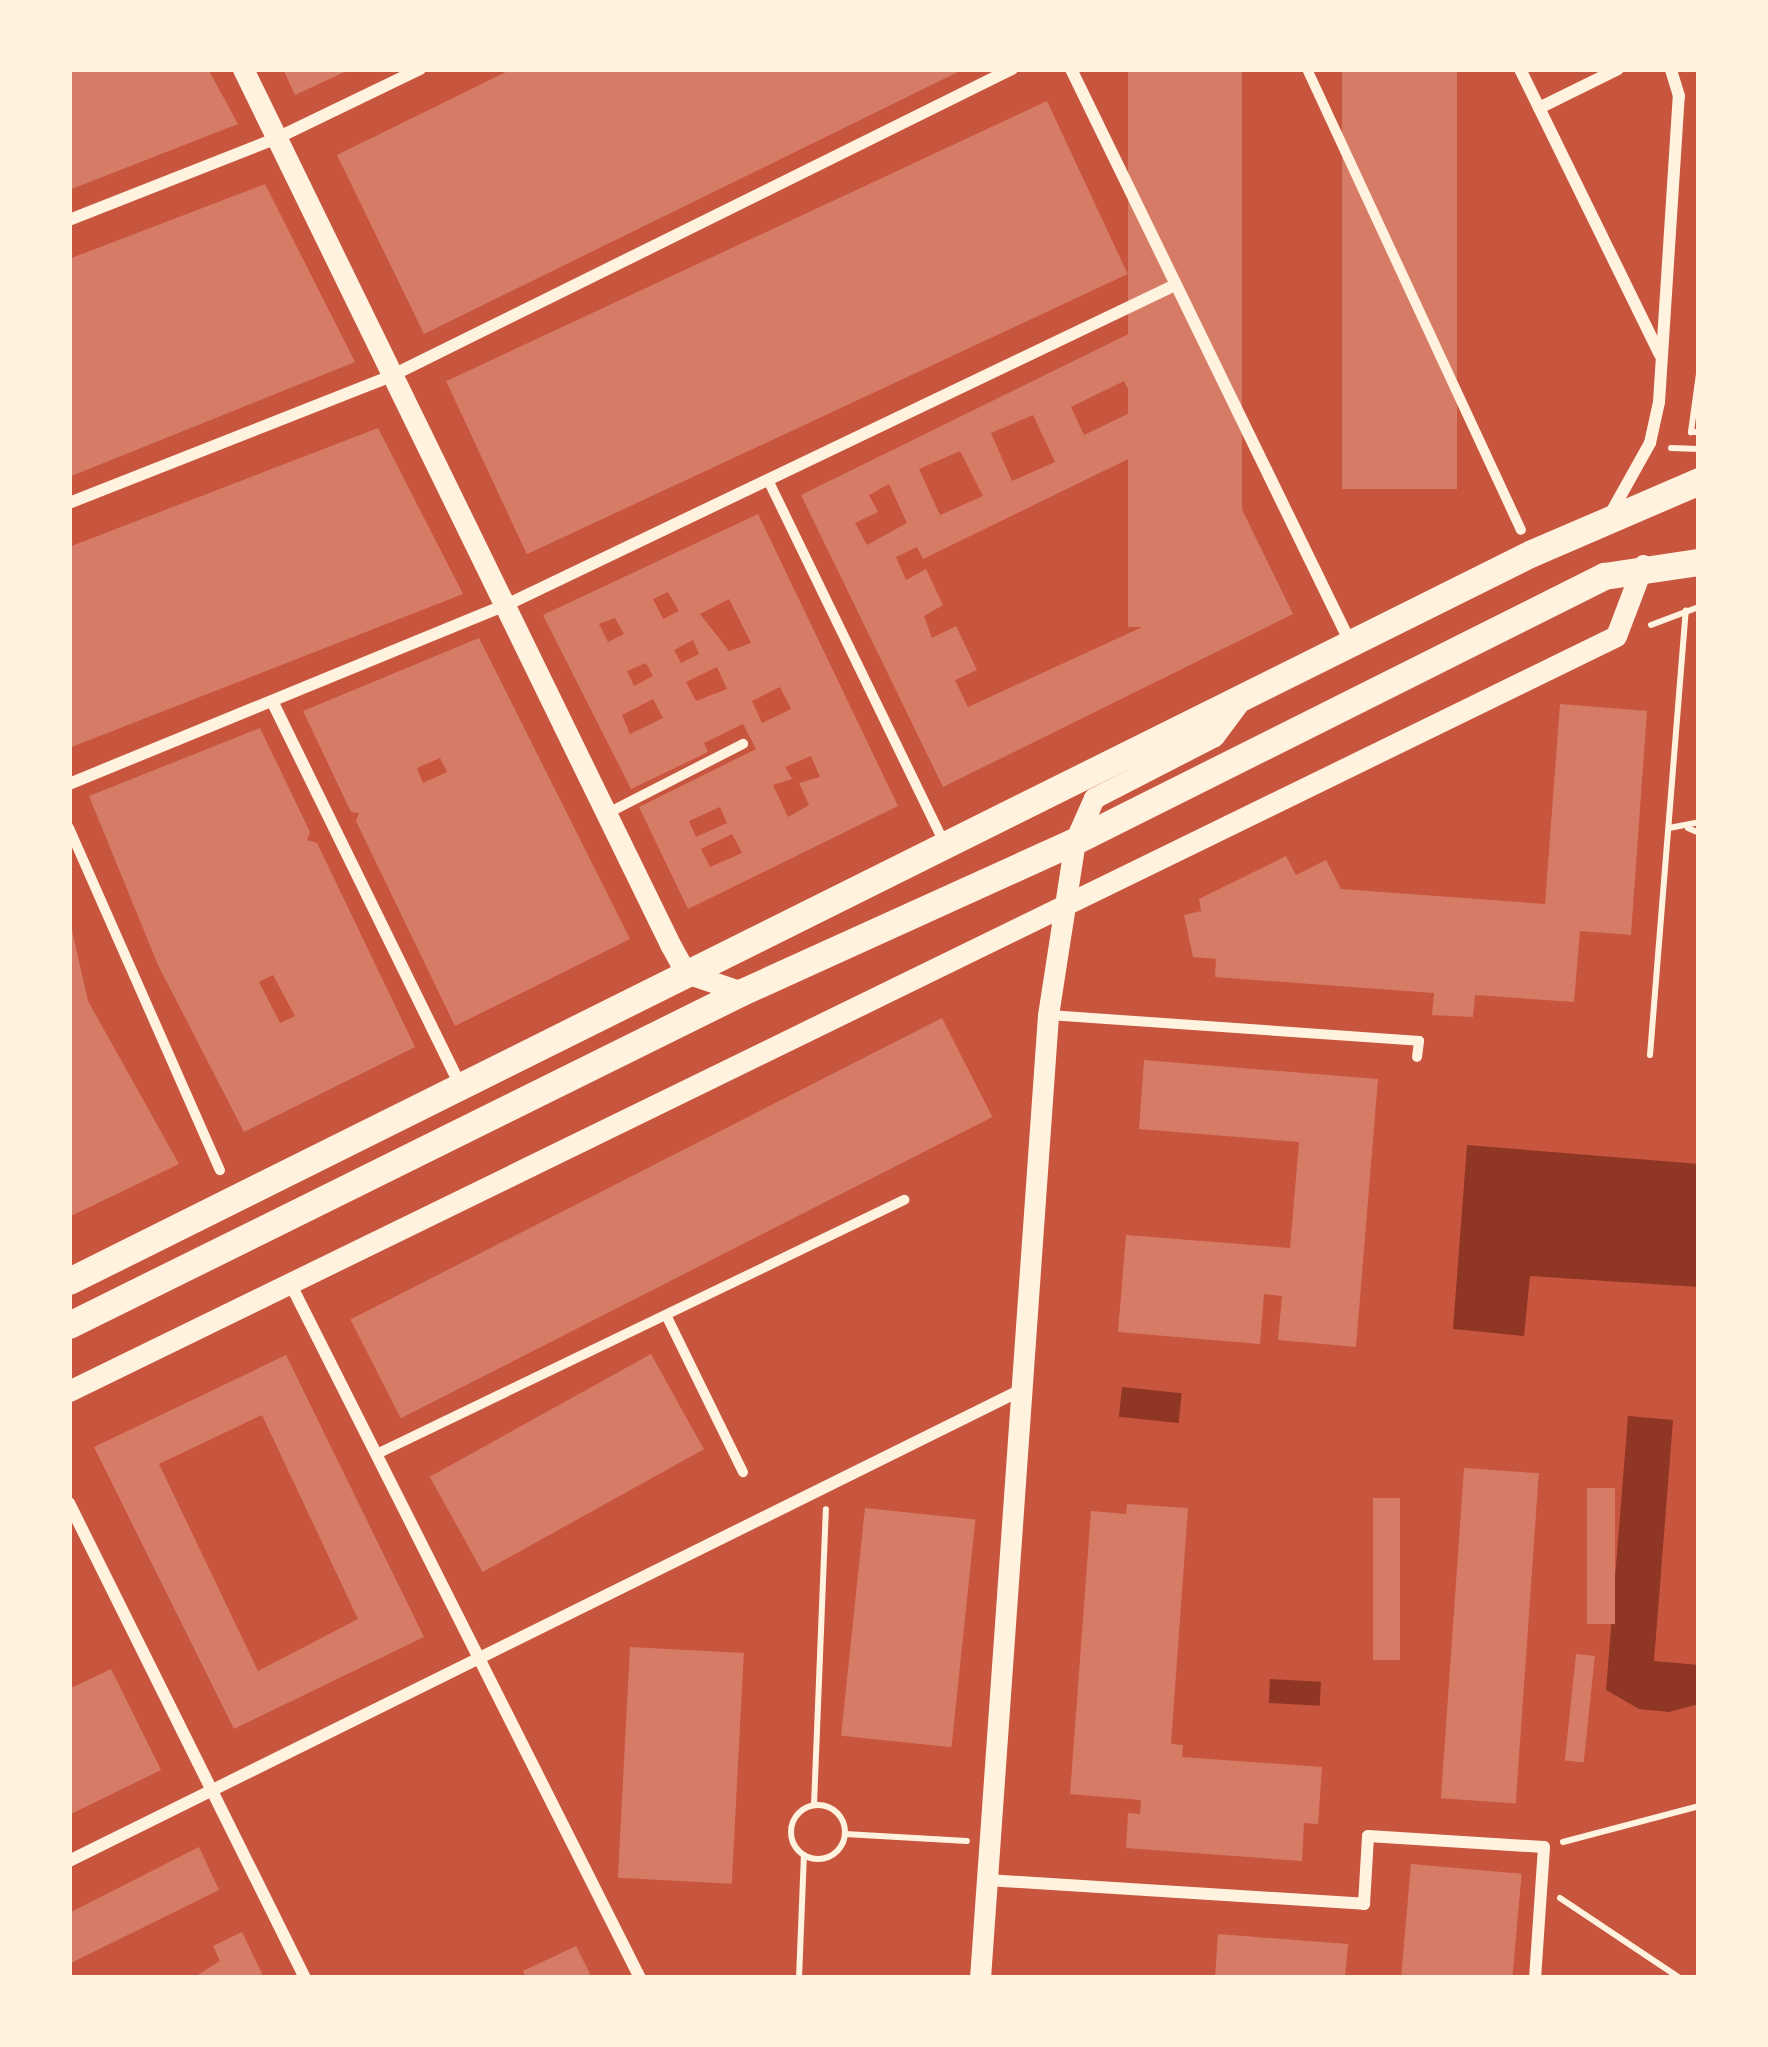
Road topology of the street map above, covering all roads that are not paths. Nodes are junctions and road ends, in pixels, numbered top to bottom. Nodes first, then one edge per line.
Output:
1 (243, 69) edge
2 (420, 69) edge
3 (1012, 69) edge
4 (1071, 69) edge
5 (1307, 69) edge
6 (1520, 69) edge
7 (1618, 69) edge
8 (1672, 69) edge
9 (1539, 107) junction
10 (277, 138) junction
11 (69, 220) edge
12 (1175, 285) junction
13 (1660, 356) junction
14 (389, 377) junction
15 (769, 480) junction
16 (1699, 481) edge
17 (69, 503) edge
18 (1606, 520) junction
19 (1521, 530) dead end
20 (1699, 562) edge
21 (1642, 565) junction
22 (506, 605) junction
23 (1351, 645) junction
24 (1240, 701) junction
25 (273, 703) junction
26 (743, 744) dead end
27 (69, 784) edge
28 (606, 814) junction
29 (69, 828) edge
30 (1075, 841) junction
31 (945, 844) junction
32 (1064, 903) junction
33 (686, 973) junction
34 (742, 992) junction
35 (1048, 1015) junction
36 (1417, 1057) dead end
37 (460, 1084) junction
38 (220, 1170) dead end
39 (904, 1200) dead end
40 (69, 1281) edge
41 (290, 1282) junction
42 (666, 1316) junction
43 (69, 1325) edge
44 (1022, 1390) junction
45 (69, 1391) edge
46 (381, 1452) junction
47 (743, 1472) dead end
48 (69, 1503) edge
49 (481, 1655) junction
50 (212, 1790) junction
51 (69, 1861) edge
52 (987, 1880) junction
53 (305, 1978) edge
54 (640, 1978) edge
55 (980, 1978) edge
56 (1534, 1978) edge

1 - 10 street
2 - 10 street
3 - 14 street
4 - 12 street
5 - 19 street
6 - 9 street
7 - 9 street
8 - 13 street
9 - 13 street
10 - 11 street
10 - 14 street
12 - 15 street
12 - 23 street
13 - 18 street
14 - 17 street
14 - 22 street
15 - 22 street
15 - 31 street
16 - 18 main road
18 - 23 main road
20 - 21 main road
21 - 30 main road
21 - 32 street
22 - 25 street
22 - 28 street
23 - 24 main road
24 - 30 street
24 - 31 main road
25 - 27 street
25 - 37 street
26 - 28 street
28 - 33 street
29 - 38 street
30 - 32 street
30 - 34 main road
31 - 33 main road
32 - 35 street
32 - 41 street
33 - 34 street
33 - 37 main road
34 - 43 main road
35 - 36 street
35 - 44 street
37 - 40 main road
39 - 42 street
41 - 45 street
41 - 46 street
42 - 46 street
42 - 47 street
44 - 49 street
44 - 52 street
46 - 49 street
48 - 50 street
49 - 50 street
49 - 54 street
50 - 51 street
50 - 53 street
52 - 55 street
52 - 56 street

